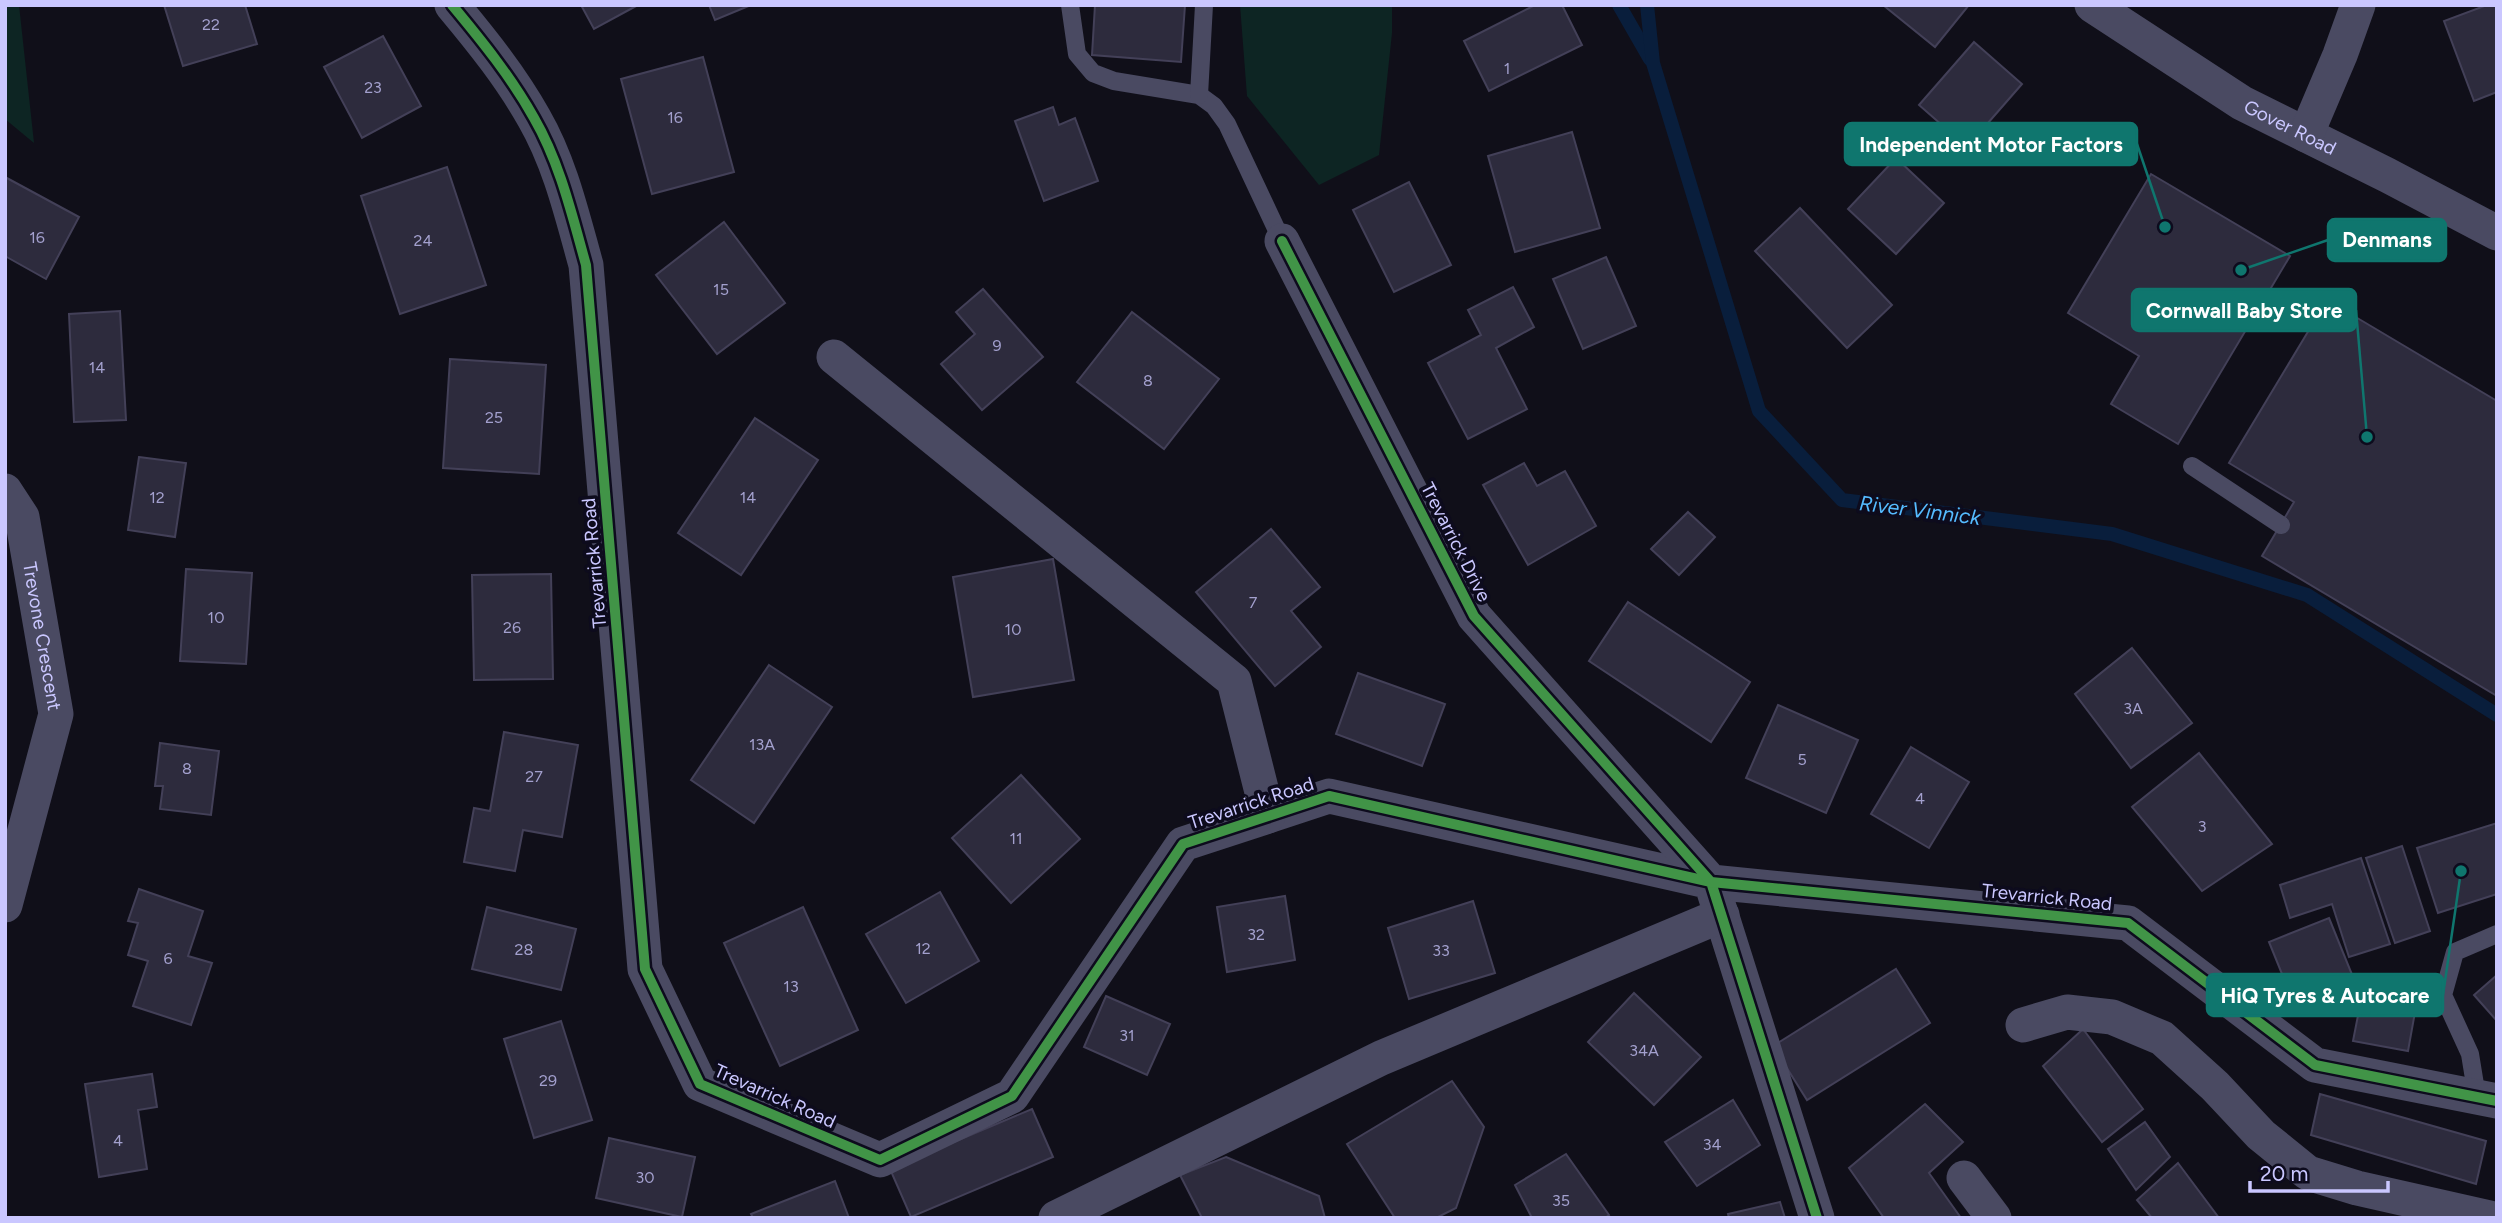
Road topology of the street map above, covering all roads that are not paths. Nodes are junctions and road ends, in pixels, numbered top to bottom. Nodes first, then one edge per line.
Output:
1 (452, 5) edge
2 (1070, 5) edge
3 (1204, 5) edge
4 (2092, 5) edge
5 (2358, 5) edge
6 (1199, 95) junction
7 (2306, 135) junction
8 (2497, 233) edge
9 (1282, 241) joint
10 (834, 357) dead end
11 (2193, 466) dead end
12 (5, 491) edge
13 (2281, 525) dead end
14 (1268, 816) junction
15 (1711, 882) junction
16 (5, 905) edge
17 (1722, 915) junction
18 (2497, 934) edge
19 (2023, 1025) dead end
20 (2487, 1099) edge
21 (1964, 1178) dead end
22 (1056, 1218) edge
23 (1817, 1218) edge
24 (1994, 1218) edge
25 (2490, 1218) edge

1 - 14 street, Trevarrick Road
2 - 6 lane
3 - 6 lane
4 - 7 street, Gover Road
5 - 7 street
6 - 9 lane
7 - 8 street, Gover Road
9 - 15 street, Trevarrick Drive
10 - 14 street
11 - 13 lane
12 - 16 street, Trevone Crescent
14 - 15 street, Trevarrick Road
15 - 17 street
15 - 20 street, Trevarrick Road
17 - 22 street
17 - 23 street
18 - 20 lane
19 - 25 street
21 - 24 street

